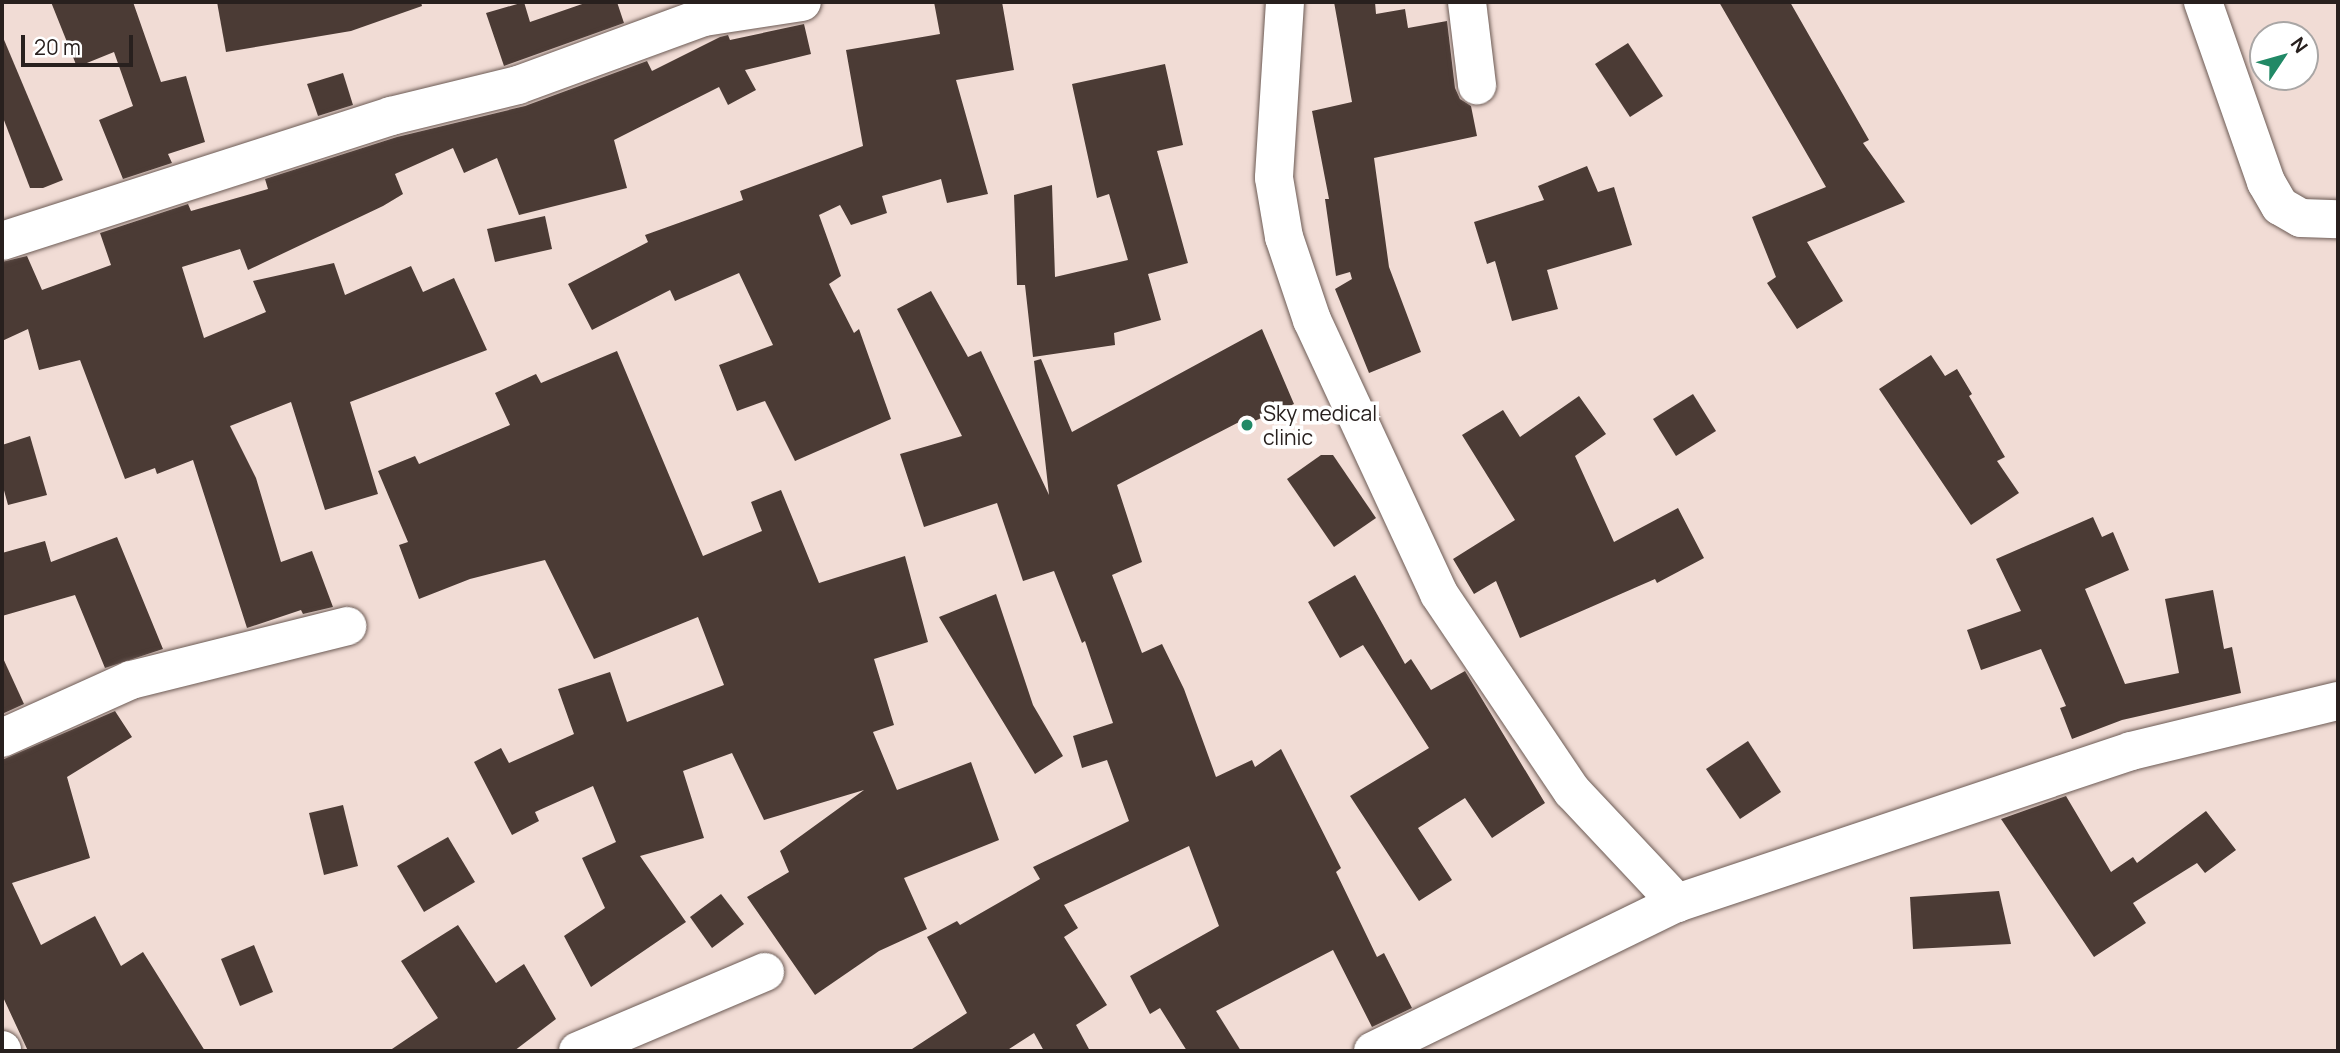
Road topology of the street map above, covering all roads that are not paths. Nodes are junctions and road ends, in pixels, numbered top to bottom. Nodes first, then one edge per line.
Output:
1 (802, 2) edge
2 (1467, 2) edge
3 (2203, 2) edge
4 (1295, 5) edge
5 (1477, 85) dead end
6 (2338, 219) edge
7 (2, 241) edge
8 (347, 626) dead end
9 (2338, 701) edge
10 (2, 738) edge
11 (1677, 904) junction
12 (765, 972) dead end
13 (578, 1051) edge
14 (1373, 1051) edge

1 - 7 street
2 - 5 street
3 - 6 street
4 - 11 street
8 - 10 street
9 - 11 street
11 - 14 street
12 - 13 street

